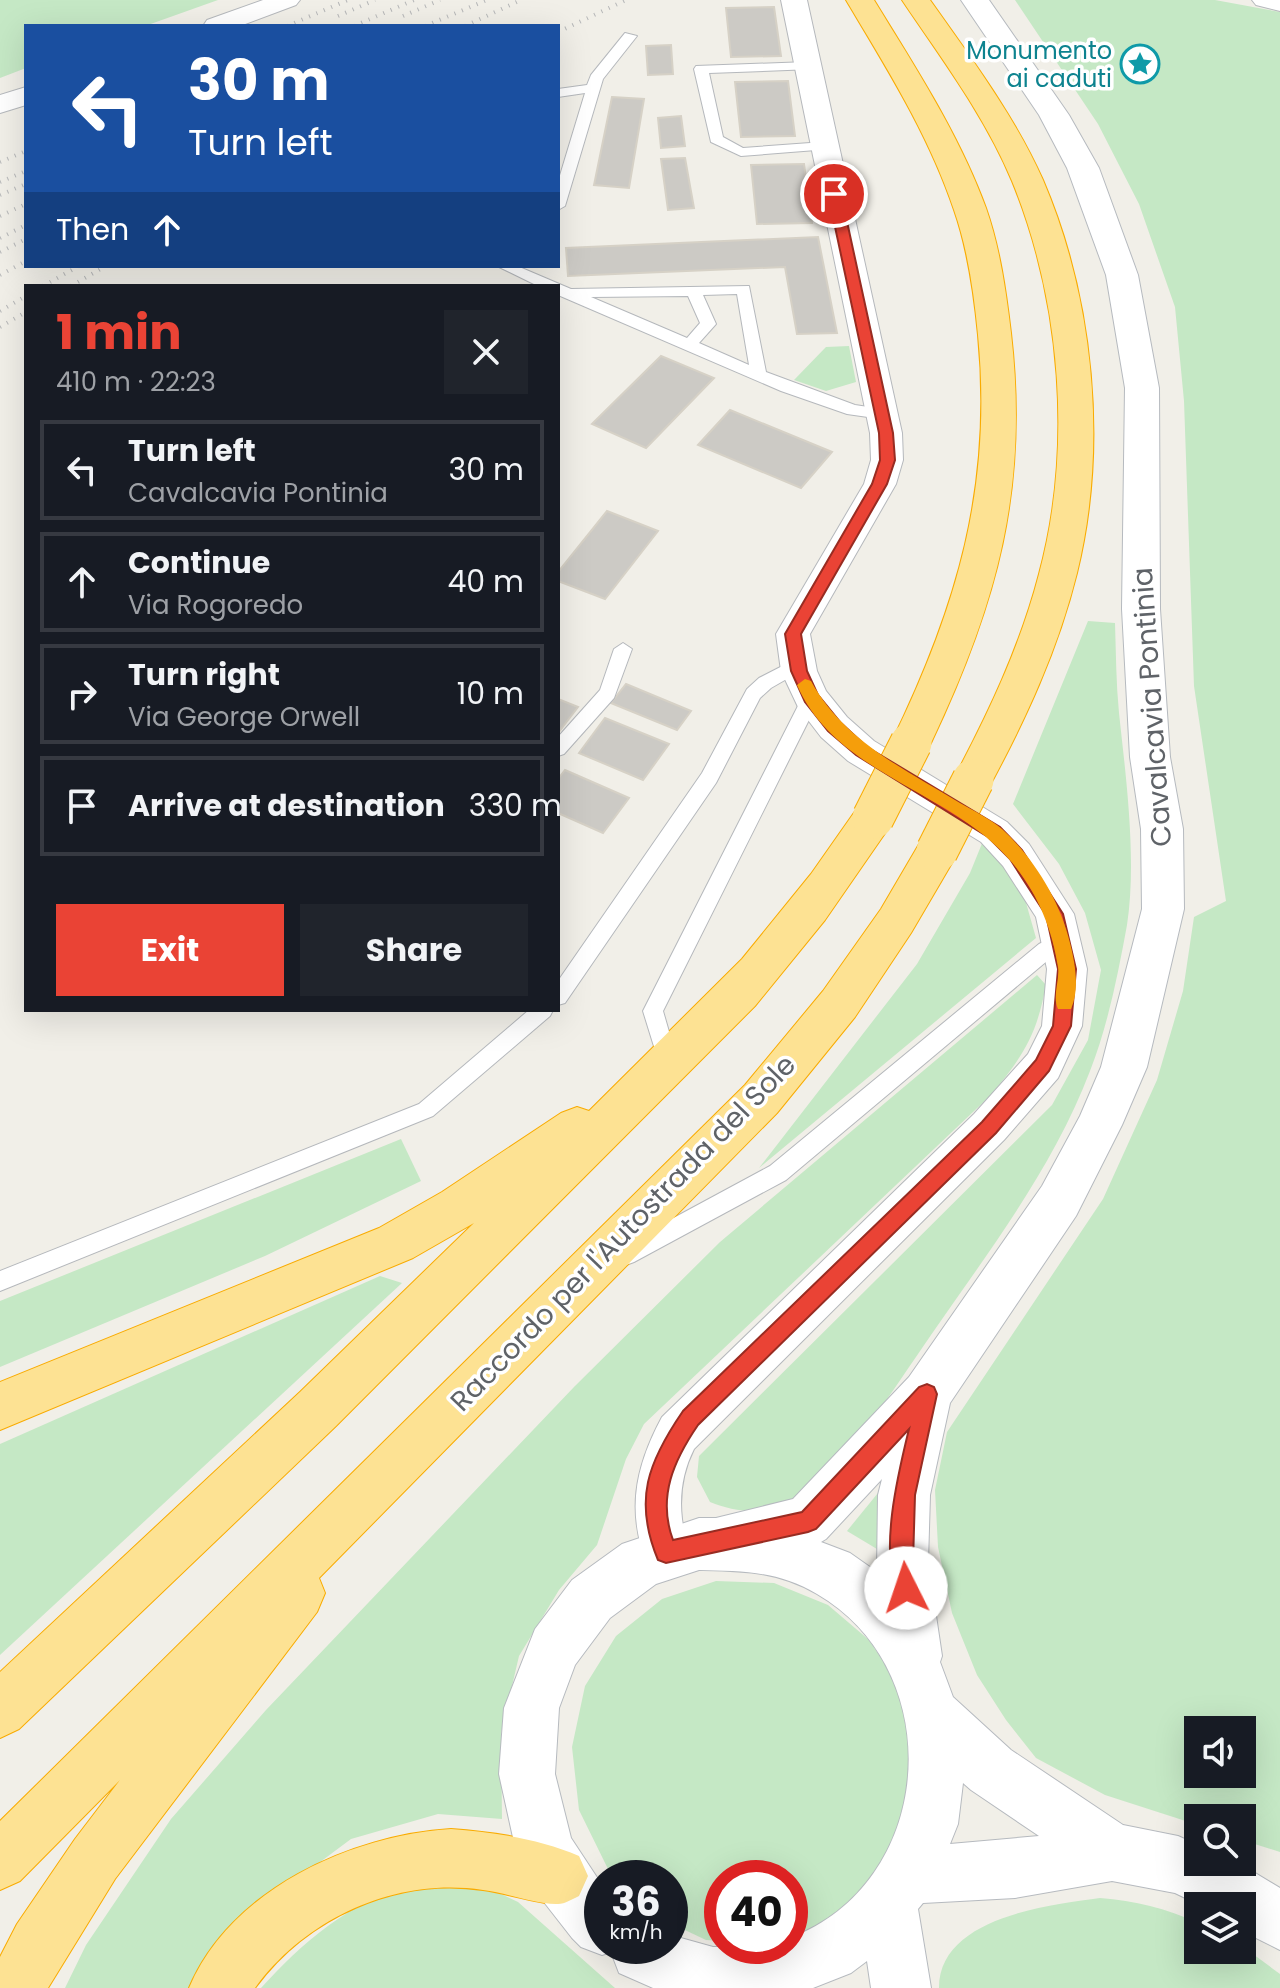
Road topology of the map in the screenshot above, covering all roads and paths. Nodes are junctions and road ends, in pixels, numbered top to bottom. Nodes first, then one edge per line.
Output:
1 (287, 0) edge
2 (794, 0) edge
3 (860, 0) edge
4 (916, 0) edge
5 (975, 0) edge
6 (1265, 0) edge
7 (1280, 3) edge
8 (221, 24) edge
9 (630, 36) dead end
10 (808, 66) junction
11 (593, 88) junction
12 (560, 93) edge
13 (24, 96) edge
14 (0, 105) edge
15 (824, 146) junction
16 (564, 162) edge
17 (560, 191) edge
18 (511, 268) edge
19 (546, 278) edge
20 (563, 291) edge
21 (694, 291) junction
22 (689, 345) junction
23 (759, 375) junction
24 (882, 414) junction
25 (623, 649) dead end
26 (798, 664) junction
27 (811, 698) junction
28 (560, 747) edge
29 (1061, 941) junction
30 (560, 994) edge
31 (541, 1012) edge
32 (669, 1065) junction
33 (0, 1281) edge
34 (577, 1282) junction
35 (927, 1394) junction
36 (0, 1406) edge
37 (399, 1460) junction
38 (719, 1543) junction
39 (666, 1552) junction
40 (916, 1665) junction
41 (0, 1710) edge
42 (934, 1717) junction
43 (1112, 1852) junction
44 (0, 1861) edge
45 (559, 1876) junction
46 (900, 1892) junction
47 (584, 1901) edge
48 (1280, 1921) edge
49 (654, 1964) edge
50 (666, 1964) edge
51 (16, 1988) edge
52 (219, 1988) edge
53 (685, 1988) edge
54 (901, 1988) edge

1 - 8 street
2 - 10 street
3 - 32 highway, bridge
4 - 34 highway, Raccordo per l'Autostrada del Sole, bridge
5 - 35 street, Cavalcavia Pontinia
6 - 7 street
9 - 11 lane
10 - 15 street
10 - 15 lane
11 - 12 lane
11 - 16 lane
13 - 14 street
15 - 24 street
16 - 17 lane
18 - 19 lane
20 - 21 lane
20 - 22 lane
21 - 22 lane
21 - 23 lane
22 - 23 lane
23 - 24 lane
24 - 26 street
25 - 28 lane
26 - 27 street
26 - 30 lane
27 - 29 street
27 - 32 lane
29 - 34 lane
29 - 39 street
31 - 33 lane
32 - 36 highway
32 - 41 highway
34 - 37 highway, Raccordo per l'Autostrada del Sole
35 - 38 street, Cavalcavia Pontinia
35 - 40 street, Cavalcavia Pontinia
37 - 44 highway, Raccordo per l'Autostrada del Sole
37 - 51 highway
38 - 39 street
38 - 40 street
39 - 45 street
40 - 42 street
42 - 43 street
42 - 46 street
43 - 46 street
43 - 48 street
45 - 47 street
45 - 52 highway
46 - 50 street
46 - 54 street
49 - 53 street

